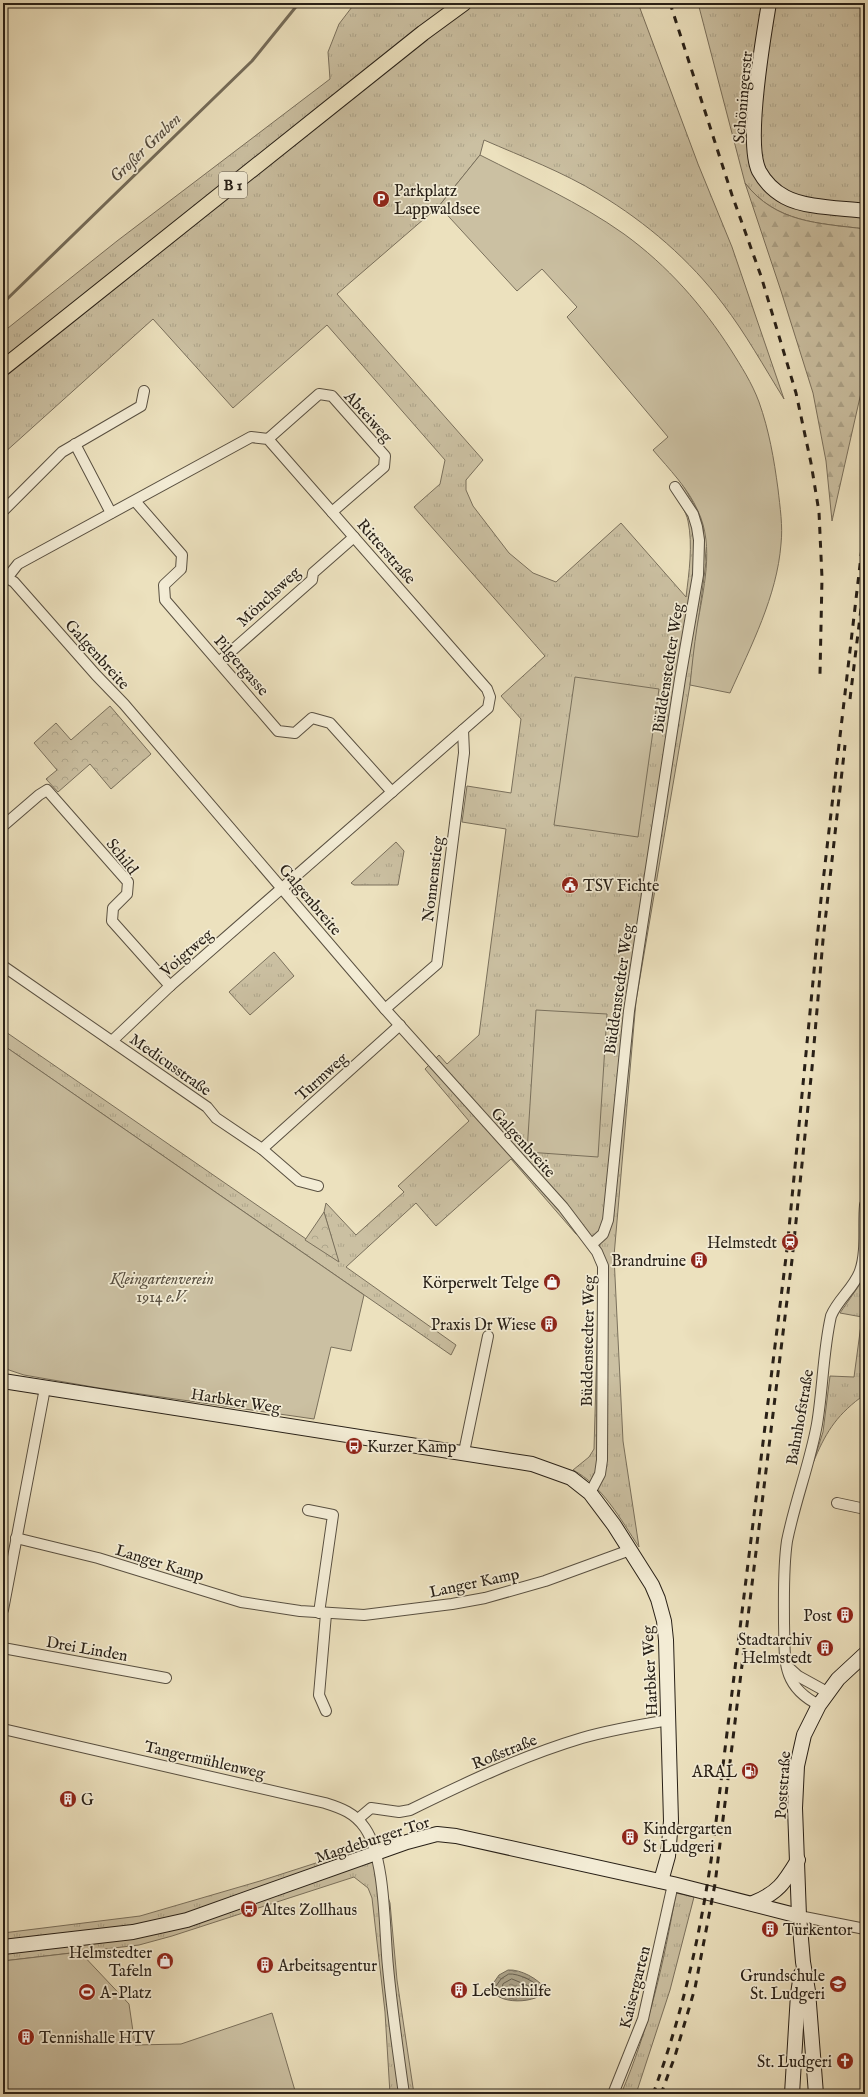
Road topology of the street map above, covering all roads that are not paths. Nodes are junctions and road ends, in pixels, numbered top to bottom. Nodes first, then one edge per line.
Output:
1 (464, 3) edge
2 (769, 3) edge
3 (865, 211) edge
4 (3, 368) edge
5 (144, 391) dead end
6 (268, 439) junction
7 (75, 444) junction
8 (675, 487) dead end
9 (135, 501) junction
10 (3, 511) edge
11 (332, 512) junction
12 (111, 513) junction
13 (354, 537) junction
14 (4, 576) edge
15 (219, 662) junction
16 (463, 730) junction
17 (392, 792) junction
18 (3, 826) edge
19 (282, 888) junction
20 (3, 966) edge
21 (170, 986) junction
22 (385, 1009) junction
23 (400, 1025) junction
24 (112, 1041) junction
25 (262, 1149) junction
26 (318, 1186) dead end
27 (865, 1205) edge
28 (592, 1244) junction
29 (488, 1336) dead end
30 (3, 1380) edge
31 (45, 1388) junction
32 (464, 1452) junction
33 (590, 1493) junction
34 (837, 1503) dead end
35 (865, 1509) edge
36 (308, 1510) dead end
37 (16, 1538) junction
38 (630, 1550) junction
39 (3, 1610) edge
40 (323, 1613) junction
41 (3, 1648) edge
42 (865, 1654) edge
43 (787, 1666) junction
44 (166, 1678) dead end
45 (827, 1692) junction
46 (819, 1705) junction
47 (326, 1711) dead end
48 (669, 1720) junction
49 (3, 1729) edge
50 (358, 1819) junction
51 (376, 1853) junction
52 (798, 1860) junction
53 (667, 1883) junction
54 (753, 1903) junction
55 (799, 1916) junction
56 (865, 1929) edge
57 (3, 1947) edge
58 (802, 1962) junction
59 (404, 2094) edge
60 (613, 2094) edge
61 (792, 2094) edge
62 (816, 2094) edge

1 - 4 main road, B 1
2 - 3 main road, Schöningerstr
5 - 7 street
6 - 9 street
6 - 11 street, Ritterstraße
6 - 11 street, Abteiweg
7 - 10 street
7 - 12 street
8 - 28 street, Büddenstedter Weg
9 - 12 street
9 - 15 street, Pilgergasse
11 - 13 street, Ritterstraße
12 - 14 street
13 - 15 street, Mönchsweg
13 - 16 street, Ritterstraße
14 - 19 street, Galgenbreite
15 - 17 street, Pilgergasse
16 - 17 street, Ritterstraße
16 - 22 street, Nonnenstieg
17 - 19 street, Ritterstraße
18 - 21 street, Schild
19 - 21 street, Voigtweg
19 - 22 street, Galgenbreite
20 - 24 street, Medicusstraße
21 - 24 street, Voigtweg
22 - 23 street, Galgenbreite
23 - 25 street, Turmweg
23 - 28 street, Galgenbreite
24 - 25 street, Medicusstraße
25 - 26 street, Medicusstraße
27 - 43 street, Bahnhofstraße
28 - 33 street, Büddenstedter Weg
29 - 32 street
30 - 31 main road, Harbker Weg
31 - 32 main road, Harbker Weg
31 - 37 street
32 - 33 main road, Harbker Weg
33 - 38 main road, Harbker Weg
34 - 35 street
36 - 40 street
37 - 39 street
37 - 40 street, Langer Kamp
38 - 40 street, Langer Kamp
38 - 48 main road, Harbker Weg
40 - 47 street
41 - 44 street, Drei Linden
42 - 45 main road, Poststraße
43 - 45 street
43 - 46 street, Bahnhofstraße
45 - 46 main road, Poststraße
46 - 52 main road, Poststraße
48 - 50 street, Roßstraße
48 - 53 main road, Harbker Weg
49 - 50 street, Tangermühlenweg
50 - 51 street, Tangermühlenweg
51 - 53 main road, Magdeburger Tor
51 - 57 main road, Magdeburger Tor
51 - 59 street, Tangermühlenweg
52 - 54 main road
52 - 55 main road, Poststraße
53 - 54 main road, Magdeburger Tor
53 - 60 street, Kaisergarten
54 - 55 main road, Magdeburger Tor
55 - 56 street
55 - 58 main road, Poststraße
58 - 61 main road
58 - 62 main road

